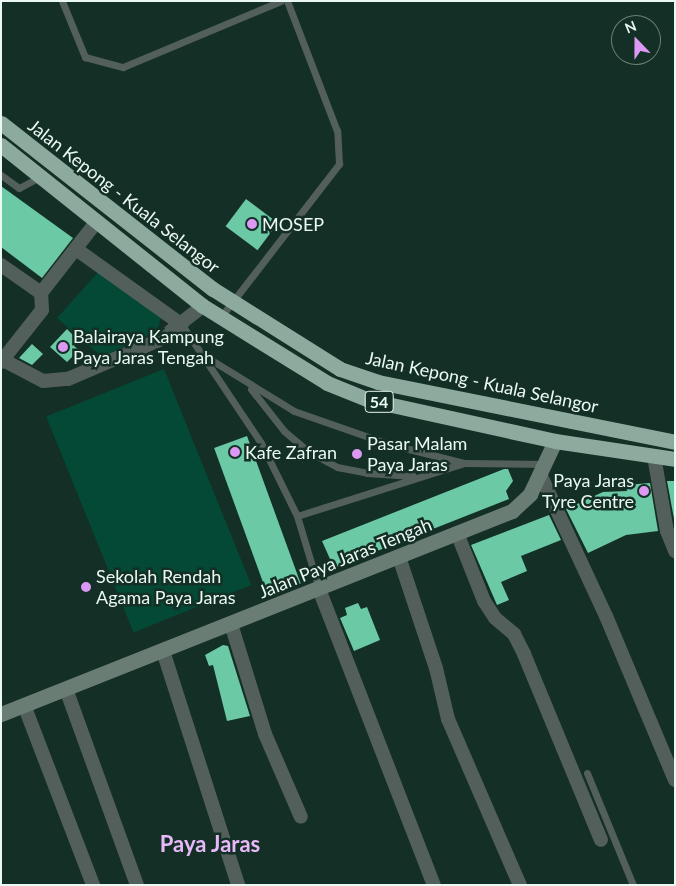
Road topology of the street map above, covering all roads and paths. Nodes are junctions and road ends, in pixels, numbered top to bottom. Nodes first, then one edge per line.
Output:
1 (62, 1) edge
2 (281, 1) edge
3 (287, 1) edge
4 (1, 123) edge
5 (1, 145) edge
6 (42, 175) junction
7 (1, 176) edge
8 (97, 221) junction
9 (76, 249) junction
10 (1, 265) edge
11 (41, 293) junction
12 (232, 302) junction
13 (203, 306) junction
14 (220, 318) junction
15 (182, 325) junction
16 (205, 356) junction
17 (2, 361) edge
18 (250, 386) junction
19 (555, 441) junction
20 (675, 442) edge
21 (654, 456) junction
22 (675, 459) edge
23 (464, 462) junction
24 (542, 469) junction
25 (417, 476) junction
26 (298, 516) junction
27 (457, 533) junction
28 (675, 551) edge
29 (399, 557) junction
30 (319, 589) junction
31 (231, 624) junction
32 (163, 651) junction
33 (66, 689) junction
34 (24, 705) junction
35 (1, 714) edge
36 (587, 773) dead end
37 (675, 780) edge
38 (300, 816) dead end
39 (601, 840) dead end
40 (93, 885) edge
41 (137, 885) edge
42 (238, 885) edge
43 (434, 885) edge
44 (520, 885) edge
45 (633, 885) edge

1 - 2 lane
3 - 12 lane
4 - 12 highway, Jalan Kepong - Kuala Selangor / 54
5 - 6 highway, Jalan Kepong - Kuala Selangor / 54
6 - 7 lane
6 - 8 highway, Jalan Kepong - Kuala Selangor / 54
8 - 9 street
8 - 13 highway, Jalan Kepong - Kuala Selangor / 54
9 - 11 street
9 - 15 street
10 - 11 street
11 - 17 street
12 - 14 lane
12 - 20 highway, Jalan Kepong - Kuala Selangor / 54
13 - 14 highway, Jalan Kepong - Kuala Selangor / 54
13 - 15 street
14 - 19 highway, Jalan Kepong - Kuala Selangor / 54
15 - 16 lane
15 - 17 street
16 - 18 lane
16 - 26 lane
18 - 23 lane
18 - 25 lane
19 - 21 highway, Jalan Kepong - Kuala Selangor / 54
19 - 24 street, Jalan Paya Jaras Tengah
21 - 22 highway, Jalan Kepong - Kuala Selangor / 54
21 - 28 street
23 - 24 lane
23 - 25 lane
24 - 27 street, Jalan Paya Jaras Tengah
24 - 37 street
25 - 26 lane
26 - 30 lane
27 - 29 street, Jalan Paya Jaras Tengah
27 - 39 street
29 - 30 street, Jalan Paya Jaras Tengah
29 - 44 street
30 - 31 street, Jalan Paya Jaras Tengah
30 - 43 street
31 - 32 street, Jalan Paya Jaras Tengah
31 - 38 street
32 - 33 street, Jalan Paya Jaras Tengah
32 - 42 street
33 - 34 street, Jalan Paya Jaras Tengah
33 - 41 street
34 - 35 street, Jalan Paya Jaras Tengah
34 - 40 street
36 - 45 lane

